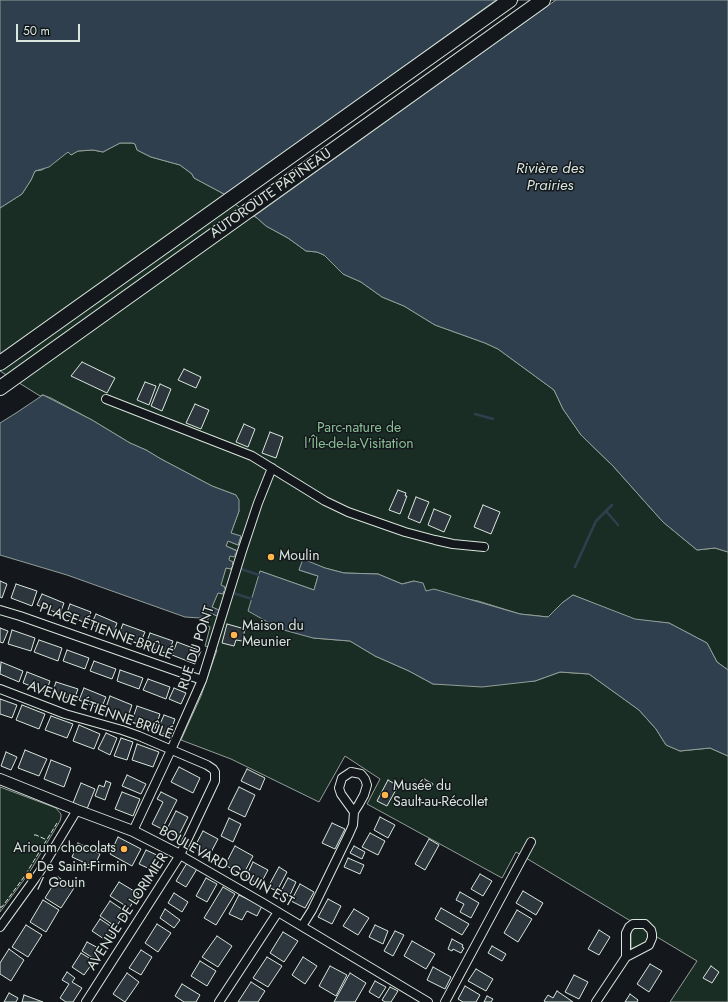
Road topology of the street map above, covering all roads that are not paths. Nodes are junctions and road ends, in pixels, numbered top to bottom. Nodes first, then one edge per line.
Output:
1 (510, 0) edge
2 (543, 0) edge
3 (0, 363) edge
4 (0, 388) edge
5 (106, 399) dead end
6 (272, 468) junction
7 (484, 547) dead end
8 (0, 610) edge
9 (202, 680) junction
10 (0, 689) edge
11 (171, 750) junction
12 (213, 769) joint
13 (0, 779) edge
14 (77, 810) junction
15 (354, 812) junction
16 (133, 831) junction
17 (531, 842) dead end
18 (180, 855) junction
19 (278, 912) junction
20 (1, 925) edge
21 (302, 926) junction
22 (626, 957) dead end
23 (86, 1002) edge
24 (219, 1002) edge
25 (428, 1002) edge
26 (445, 1002) edge
27 (596, 1002) edge

1 - 3 highway, AUTOROUTE PAPINEAU
2 - 4 highway, AUTOROUTE PAPINEAU
5 - 6 street
6 - 7 street
6 - 9 street, RUE DU PONT
8 - 9 street, PLACE ÉTIENNE-BRÛLÉ
9 - 11 street, RUE DU PONT
10 - 11 street, AVENUE ÉTIENNE-BRÛLÉ
11 - 12 street, AVENUE ÉTIENNE-BRÛLÉ
11 - 16 street, RUE DU PONT
12 - 18 street, AVENUE DE LORIMIER
13 - 14 street, BOULEVARD GOUIN EST
14 - 16 street, BOULEVARD GOUIN EST
14 - 20 street
15 - 15 street
15 - 21 street
16 - 18 street, BOULEVARD GOUIN EST
17 - 26 street
18 - 19 street, BOULEVARD GOUIN EST
18 - 23 street, AVENUE DE LORIMIER
19 - 21 street, BOULEVARD GOUIN EST
19 - 24 street
21 - 25 street, BOULEVARD GOUIN EST
22 - 27 street

